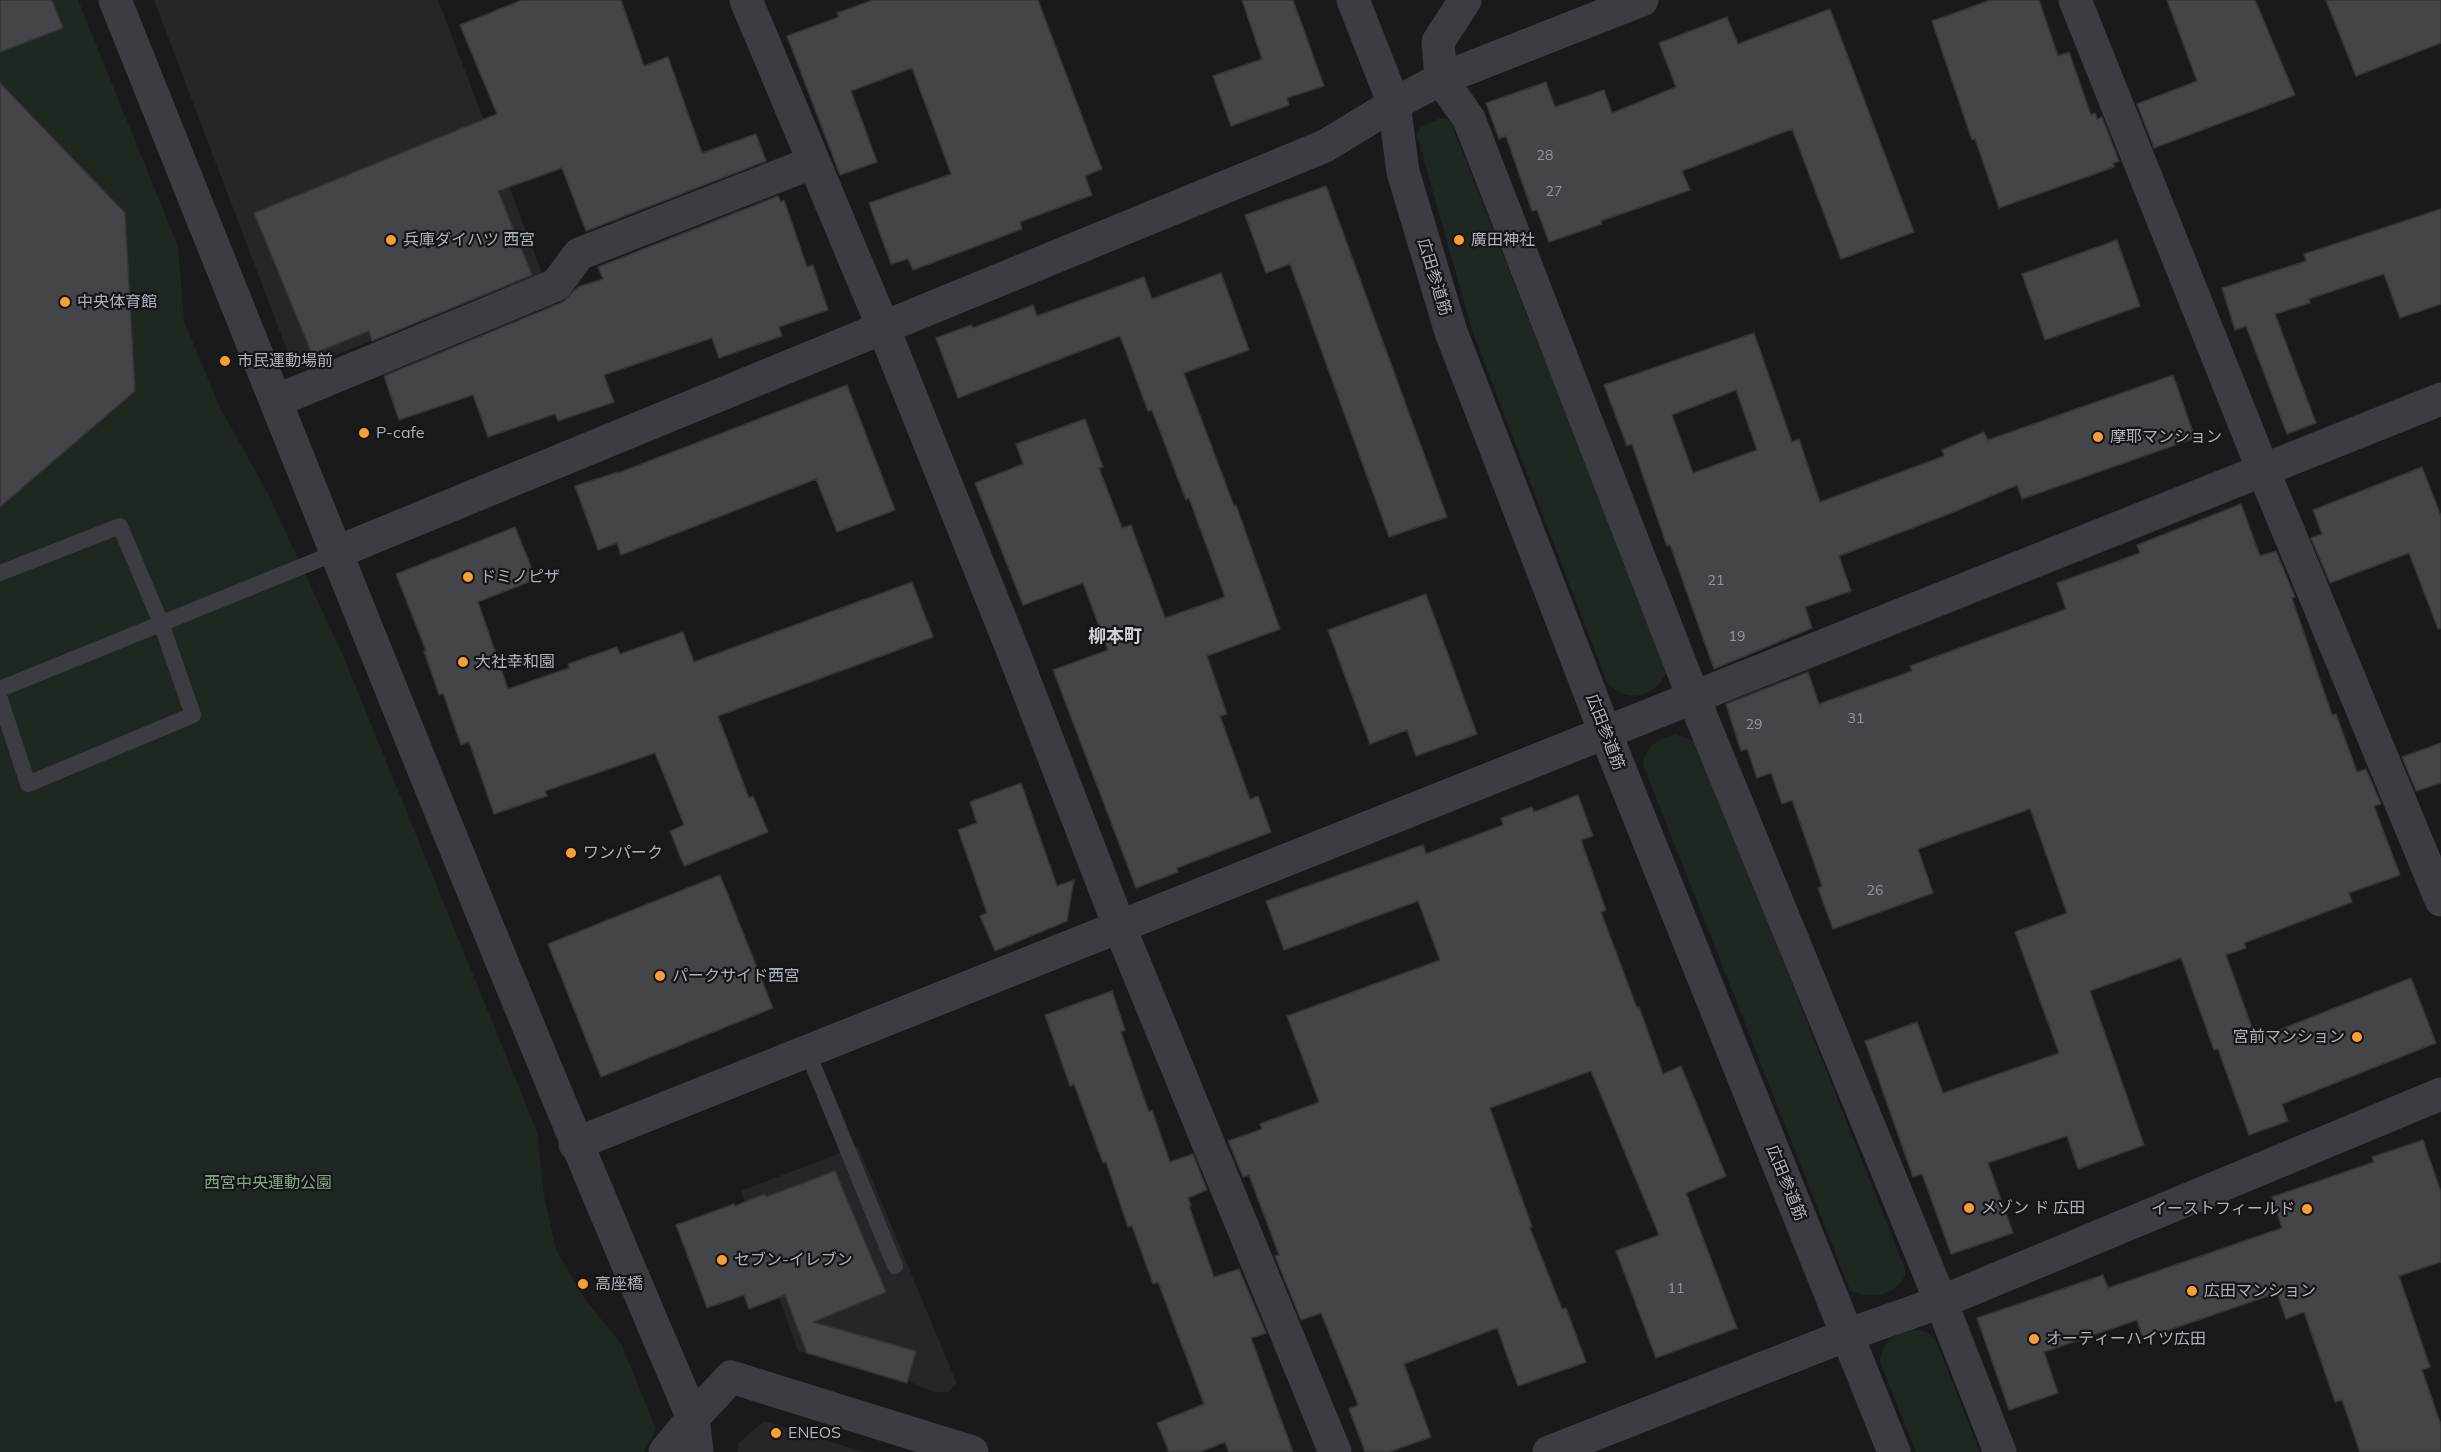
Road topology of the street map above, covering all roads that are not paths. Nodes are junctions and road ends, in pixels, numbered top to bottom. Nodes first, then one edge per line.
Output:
1 (115, 0) edge
2 (746, 0) edge
3 (1353, 0) edge
4 (1465, 0) edge
5 (1642, 0) edge
6 (2075, 0) edge
7 (1441, 79) junction
8 (1394, 104) junction
9 (814, 162) junction
10 (883, 327) junction
11 (2441, 399) edge
12 (276, 401) junction
13 (2263, 470) junction
14 (334, 553) junction
15 (0, 573) edge
16 (161, 623) junction
17 (0, 689) edge
18 (0, 699) edge
19 (1694, 699) junction
20 (1605, 732) junction
21 (2441, 900) edge
22 (1120, 928) junction
23 (808, 1053) junction
24 (2441, 1094) edge
25 (575, 1144) junction
26 (895, 1266) dead end
27 (1941, 1302) junction
28 (1847, 1335) junction
29 (693, 1418) junction
30 (665, 1452) edge
31 (697, 1452) edge
32 (972, 1452) edge
33 (1335, 1452) edge
34 (1549, 1452) edge
35 (1894, 1452) edge
36 (2000, 1452) edge

1 - 12 street
2 - 9 street
3 - 8 street, 広田参道筋
4 - 7 street
5 - 7 street
6 - 13 street
7 - 8 street
7 - 19 street
8 - 10 street
8 - 20 street, 広田参道筋
9 - 10 street
9 - 12 street
10 - 14 street
10 - 22 street
11 - 13 street
12 - 14 street
13 - 19 street
13 - 21 street
14 - 16 lane
14 - 25 street
15 - 16 lane
16 - 17 lane
16 - 18 lane
19 - 20 street
19 - 27 street
20 - 22 street
20 - 28 street, 広田参道筋
22 - 23 street
22 - 33 street
23 - 25 street
23 - 26 lane
24 - 27 street
25 - 29 street
27 - 28 street
27 - 36 street
28 - 34 street
28 - 35 street, 広田参道筋
29 - 30 street
29 - 31 street
29 - 32 street

